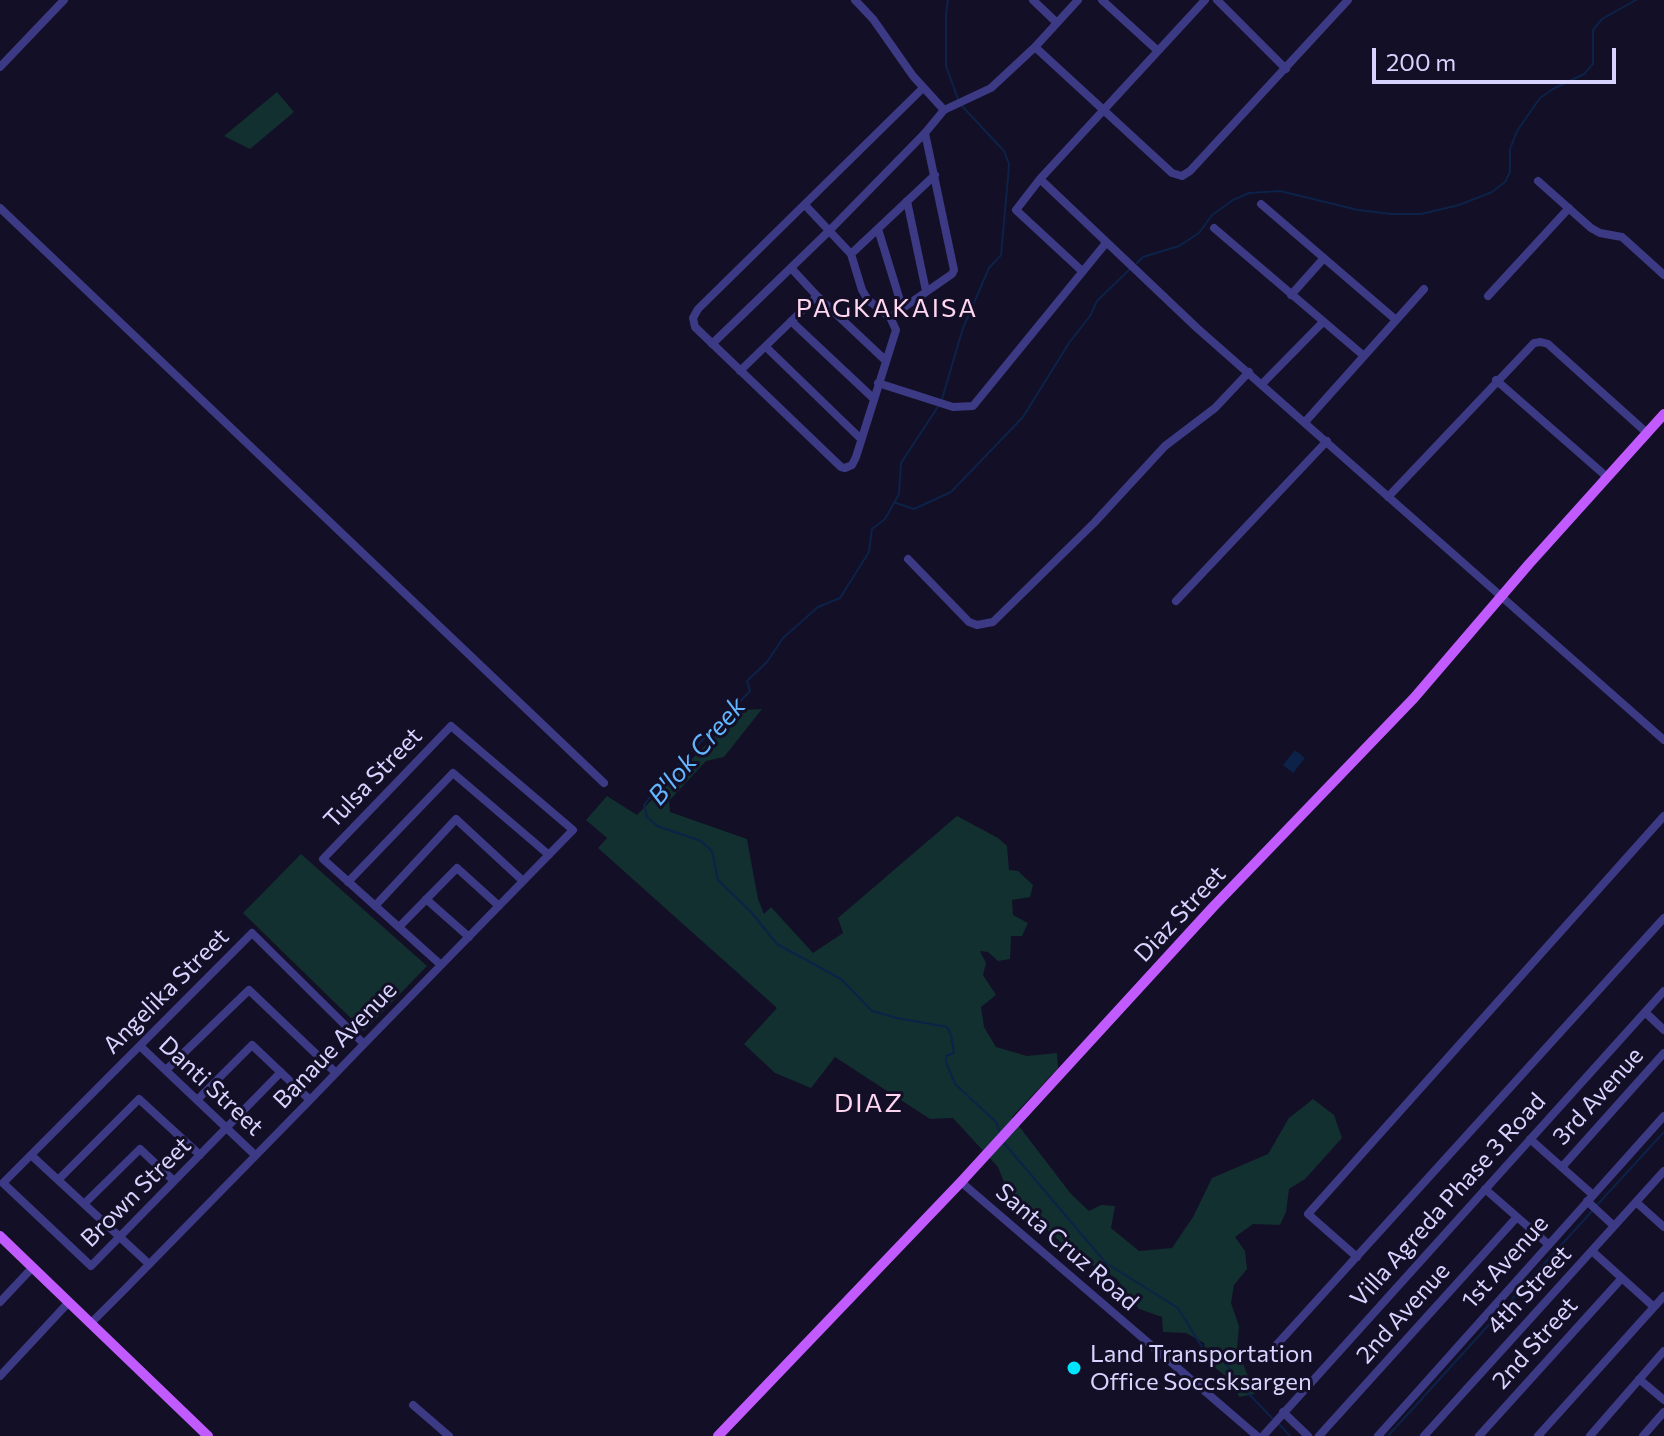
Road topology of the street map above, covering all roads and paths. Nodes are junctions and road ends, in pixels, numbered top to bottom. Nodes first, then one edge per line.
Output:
1 (64, 0) edge
2 (855, 0) edge
3 (1033, 0) edge
4 (1078, 0) edge
5 (1102, 0) edge
6 (1205, 0) edge
7 (1217, 0) edge
8 (1348, 0) edge
9 (1056, 22) junction
10 (1035, 47) junction
11 (1158, 51) junction
12 (0, 67) edge
13 (1286, 69) junction
14 (923, 88) junction
15 (944, 110) junction
16 (1104, 111) junction
17 (925, 133) junction
18 (935, 175) junction
19 (1040, 179) junction
20 (1538, 181) dead end
21 (907, 201) junction
22 (1261, 204) dead end
23 (805, 205) junction
24 (0, 208) edge
25 (1569, 208) junction
26 (1214, 228) dead end
27 (878, 229) junction
28 (829, 231) junction
29 (1106, 243) junction
30 (851, 254) junction
31 (1324, 258) junction
32 (791, 268) junction
33 (1082, 271) junction
34 (1664, 275) edge
35 (1424, 289) dead end
36 (926, 291) junction
37 (1291, 295) junction
38 (817, 296) junction
39 (1488, 296) dead end
40 (902, 307) junction
41 (890, 317) junction
42 (1396, 320) junction
43 (791, 321) junction
44 (1322, 323) junction
45 (712, 344) junction
46 (766, 347) junction
47 (1364, 356) junction
48 (885, 360) junction
49 (740, 371) junction
50 (1249, 372) junction
51 (1496, 380) junction
52 (878, 383) junction
53 (1262, 384) junction
54 (873, 398) junction
55 (1664, 414) edge
56 (1305, 422) junction
57 (1647, 433) junction
58 (861, 439) junction
59 (1327, 441) junction
60 (1607, 477) junction
61 (1388, 497) junction
62 (908, 559) dead end
63 (1502, 595) junction
64 (1176, 601) dead end
65 (1664, 740) edge
66 (604, 783) dead end
67 (1664, 816) edge
68 (573, 830) joint
69 (549, 855) junction
70 (523, 881) junction
71 (348, 882) junction
72 (426, 899) junction
73 (375, 906) junction
74 (499, 906) junction
75 (1664, 918) edge
76 (399, 927) junction
77 (469, 937) junction
78 (441, 965) junction
79 (1664, 991) edge
80 (1645, 1012) junction
81 (1664, 1030) edge
82 (364, 1044) junction
83 (140, 1046) junction
84 (1664, 1053) edge
85 (166, 1070) junction
86 (281, 1072) junction
87 (336, 1073) junction
88 (197, 1100) junction
89 (310, 1100) junction
90 (1664, 1116) edge
91 (227, 1128) junction
92 (1530, 1139) junction
93 (31, 1155) junction
94 (200, 1155) junction
95 (255, 1155) junction
96 (1562, 1167) junction
97 (1664, 1171) edge
98 (58, 1180) junction
99 (174, 1181) junction
100 (961, 1182) junction
101 (3, 1183) joint
102 (1485, 1189) junction
103 (1636, 1202) junction
104 (1592, 1203) junction
105 (84, 1204) junction
106 (1517, 1217) junction
107 (1614, 1226) junction
108 (1664, 1227) edge
109 (0, 1237) edge
110 (120, 1237) junction
111 (1548, 1244) junction
112 (1592, 1251) junction
113 (1357, 1257) junction
114 (149, 1264) junction
115 (32, 1268) junction
116 (1622, 1278) junction
117 (1664, 1296) edge
118 (0, 1302) edge
119 (68, 1303) junction
120 (1654, 1307) junction
121 (90, 1324) junction
122 (1271, 1351) dead end
123 (1664, 1351) edge
124 (0, 1376) edge
125 (1639, 1379) junction
126 (1664, 1400) edge
127 (413, 1405) dead end
128 (1664, 1412) edge
129 (1278, 1418) junction
130 (208, 1436) edge
131 (449, 1436) edge
132 (718, 1436) edge
133 (1260, 1436) edge
134 (1308, 1436) edge
135 (1319, 1436) edge
136 (1378, 1436) edge
137 (1424, 1436) edge
138 (1479, 1436) edge
139 (1538, 1436) edge
140 (1590, 1436) edge
141 (1643, 1436) edge

1 - 12 street
2 - 14 street
3 - 9 street
4 - 9 street
5 - 11 street
6 - 11 street
7 - 13 street
8 - 13 street
9 - 10 street
10 - 15 street
10 - 16 street
11 - 16 street
13 - 16 street
14 - 15 street
14 - 23 street
15 - 17 street
16 - 19 street
17 - 18 street
17 - 28 street
18 - 21 street
18 - 36 street
19 - 29 street
19 - 33 street
20 - 25 street
21 - 27 street
21 - 36 street
22 - 31 street
23 - 28 street
23 - 45 street
24 - 66 street
25 - 34 street
25 - 39 street
26 - 37 street
27 - 30 street
27 - 40 street
28 - 30 street
28 - 32 street
29 - 33 street
29 - 50 street
30 - 41 street
31 - 37 street
31 - 42 street
32 - 38 street
32 - 45 street
33 - 52 street
35 - 42 street
36 - 40 street
37 - 44 street
38 - 43 street
38 - 48 street
40 - 41 street
41 - 48 street
42 - 47 street
43 - 46 street
43 - 54 street
44 - 47 street
44 - 53 street
45 - 49 street
46 - 49 street
46 - 58 street
47 - 56 street
48 - 52 street
49 - 58 street
50 - 53 street
50 - 62 street
51 - 57 street
51 - 60 street
51 - 61 street
52 - 54 street
53 - 56 street
54 - 58 street
55 - 57 main road, Diaz Street
56 - 59 street
57 - 60 main road, Diaz Street
59 - 61 street
59 - 64 street
60 - 63 main road, Diaz Street
61 - 63 street
63 - 65 street
63 - 100 main road, Diaz Street
67 - 113 street
68 - 69 street, Banaue Avenue
68 - 71 street, Tulsa Street
69 - 70 street, Banaue Avenue
69 - 71 street
70 - 73 street
70 - 74 street, Banaue Avenue
71 - 73 street, Tulsa Street
72 - 74 street
72 - 76 street
72 - 77 street
73 - 76 street, Tulsa Street
74 - 77 street, Banaue Avenue
75 - 113 street
76 - 78 street, Tulsa Street
77 - 78 street, Banaue Avenue
78 - 82 street, Banaue Avenue
79 - 80 street, Villa Agreda Phase 3 Road
80 - 81 street
80 - 92 street, Villa Agreda Phase 3 Road
82 - 83 street, Angelika Street
82 - 87 street, Banaue Avenue
83 - 85 street, Danti Street
83 - 93 street, Angelika Street
84 - 96 street, 3rd Avenue
85 - 87 street
85 - 88 street, Danti Street
86 - 88 street
86 - 89 street
86 - 91 street, Brown Street
87 - 89 street, Banaue Avenue
88 - 91 street, Danti Street
89 - 95 street, Banaue Avenue
90 - 104 street, 1st Avenue
91 - 94 street, Brown Street
91 - 95 street, Danti Street
92 - 96 street
92 - 102 street, Villa Agreda Phase 3 Road
93 - 98 street
93 - 101 street, Angelika Street
94 - 98 street
94 - 99 street, Brown Street
95 - 114 street, Banaue Avenue
96 - 104 street
97 - 103 street, 4th Street
98 - 105 street
99 - 105 street
99 - 110 street, Brown Street
100 - 132 main road, Diaz Street
100 - 133 street, Santa Cruz Road
101 - 110 street, Brown Street
102 - 106 street
102 - 129 street, Villa Agreda Phase 3 Road
103 - 107 street, 4th Street
103 - 108 street
104 - 107 street
104 - 111 street, 1st Avenue
105 - 110 street
106 - 111 street
106 - 135 street, 2nd Avenue
107 - 112 street, 4th Street
109 - 115 main road
110 - 114 street
111 - 136 street, 1st Avenue
112 - 116 street
112 - 137 street, 4th Street
113 - 122 street
114 - 121 street, Banaue Avenue
115 - 118 street
115 - 119 main road
116 - 120 street
116 - 138 street, 2nd Street
117 - 120 street
119 - 121 main road
119 - 124 street
120 - 139 street
121 - 130 main road
123 - 125 street
125 - 126 street
125 - 140 street
127 - 131 street
128 - 141 street
129 - 133 street, Villa Agreda Phase 3 Road
129 - 134 street

